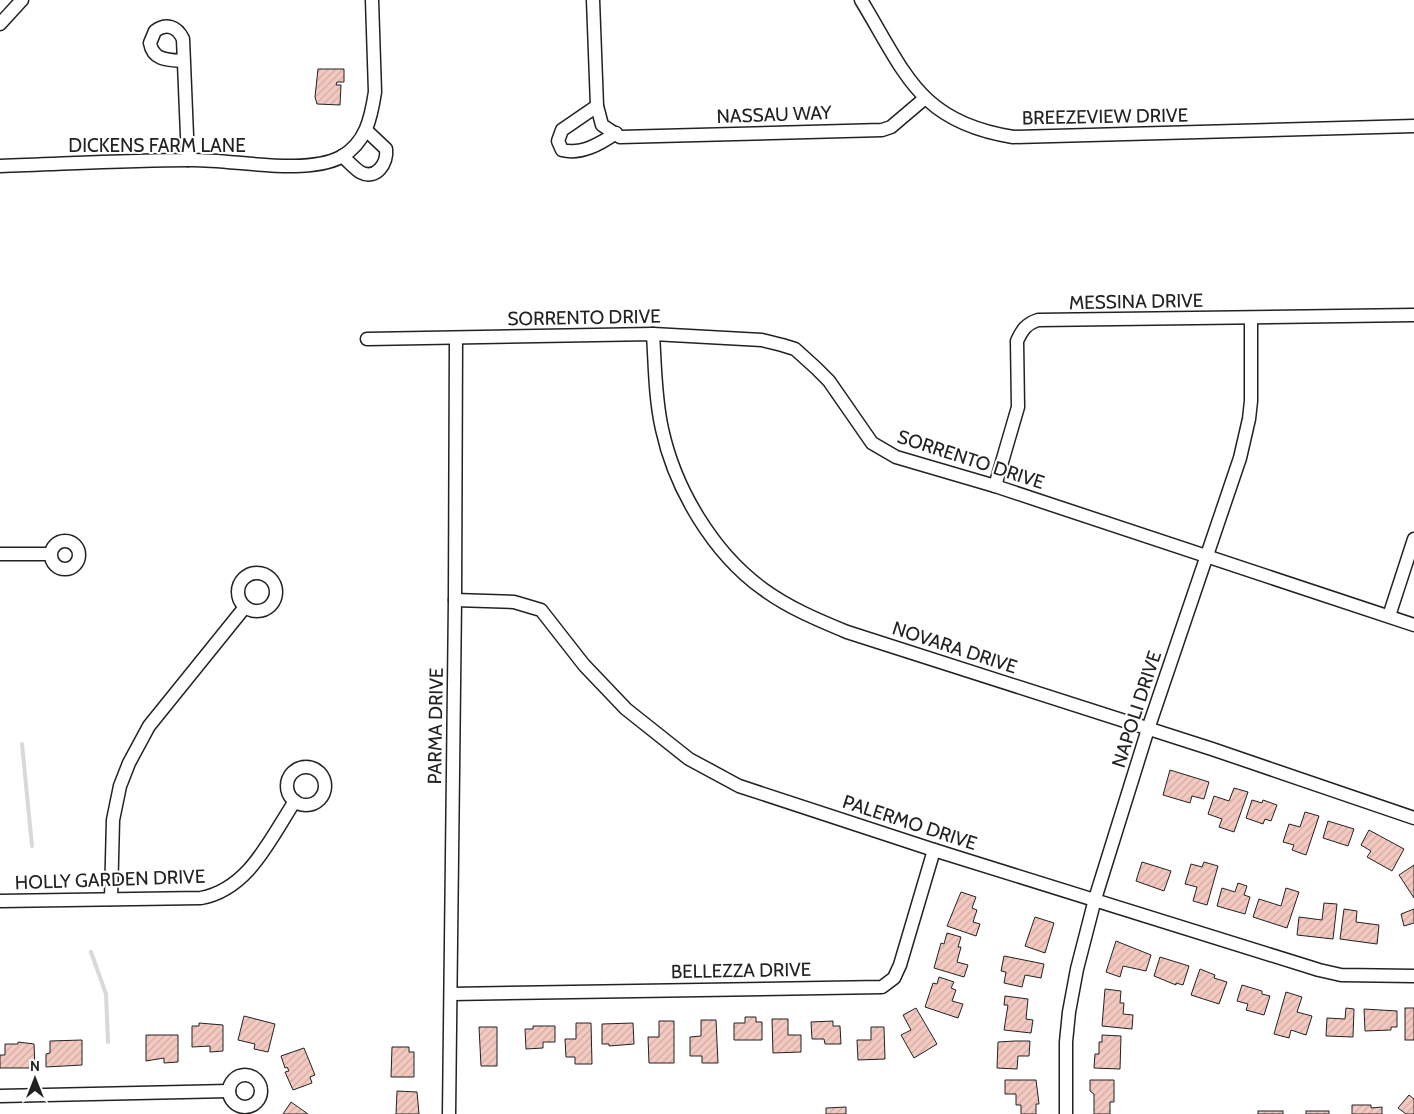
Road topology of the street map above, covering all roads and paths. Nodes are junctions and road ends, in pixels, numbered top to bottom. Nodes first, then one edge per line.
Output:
1 (22, 0) edge
2 (372, 0) edge
3 (593, 0) edge
4 (861, 0) edge
5 (0, 24) edge
6 (184, 61) dead end
7 (924, 99) junction
8 (597, 106) junction
9 (1414, 126) edge
10 (367, 131) junction
11 (616, 134) junction
12 (342, 156) junction
13 (188, 160) junction
14 (0, 166) edge
15 (1414, 315) edge
16 (1250, 318) junction
17 (653, 334) junction
18 (456, 338) junction
19 (367, 339) dead end
20 (995, 486) junction
21 (1414, 539) edge
22 (0, 554) edge
23 (49, 554) dead end
24 (1207, 556) junction
25 (455, 600) junction
26 (245, 607) dead end
27 (1389, 616) junction
28 (1414, 625) edge
29 (1148, 729) junction
30 (295, 802) dead end
31 (1414, 818) edge
32 (934, 850) junction
33 (111, 899) junction
34 (1095, 899) junction
35 (0, 901) edge
36 (1414, 976) edge
37 (451, 994) junction
38 (229, 1091) dead end
39 (0, 1096) edge
40 (449, 1114) edge
41 (1066, 1114) edge

1 - 5 street
2 - 10 street
3 - 8 street
4 - 7 street, BREEZEVIEW DRIVE
6 - 13 street
7 - 9 street, BREEZEVIEW DRIVE
7 - 11 street, NASSAU WAY
8 - 11 street, NASSAU WAY
8 - 11 street
10 - 12 street, DICKENS FARM LANE
10 - 12 street
12 - 13 street, DICKENS FARM LANE
13 - 14 street, DICKENS FARM LANE
15 - 16 street, MESSINA DRIVE
16 - 20 street, MESSINA DRIVE
16 - 24 street, NAPOLI DRIVE
17 - 18 street, SORRENTO DRIVE
17 - 20 street, SORRENTO DRIVE
17 - 29 street, NOVARA DRIVE
18 - 19 street, SORRENTO DRIVE
18 - 25 street, PARMA DRIVE
20 - 24 street, SORRENTO DRIVE
21 - 27 street
22 - 23 street
24 - 27 street, SORRENTO DRIVE
24 - 29 street, NAPOLI DRIVE
25 - 32 street, PALERMO DRIVE
25 - 37 street, PARMA DRIVE
26 - 33 street
27 - 28 street, SORRENTO DRIVE
29 - 31 street, NOVARA DRIVE
29 - 34 street, NAPOLI DRIVE
30 - 33 street, HOLLY GARDEN DRIVE
32 - 34 street, PALERMO DRIVE
32 - 37 street, BELLEZZA DRIVE
33 - 35 street, HOLLY GARDEN DRIVE
34 - 36 street, PALERMO DRIVE
34 - 41 street, NAPOLI DRIVE
37 - 40 street, PARMA DRIVE
38 - 39 street

